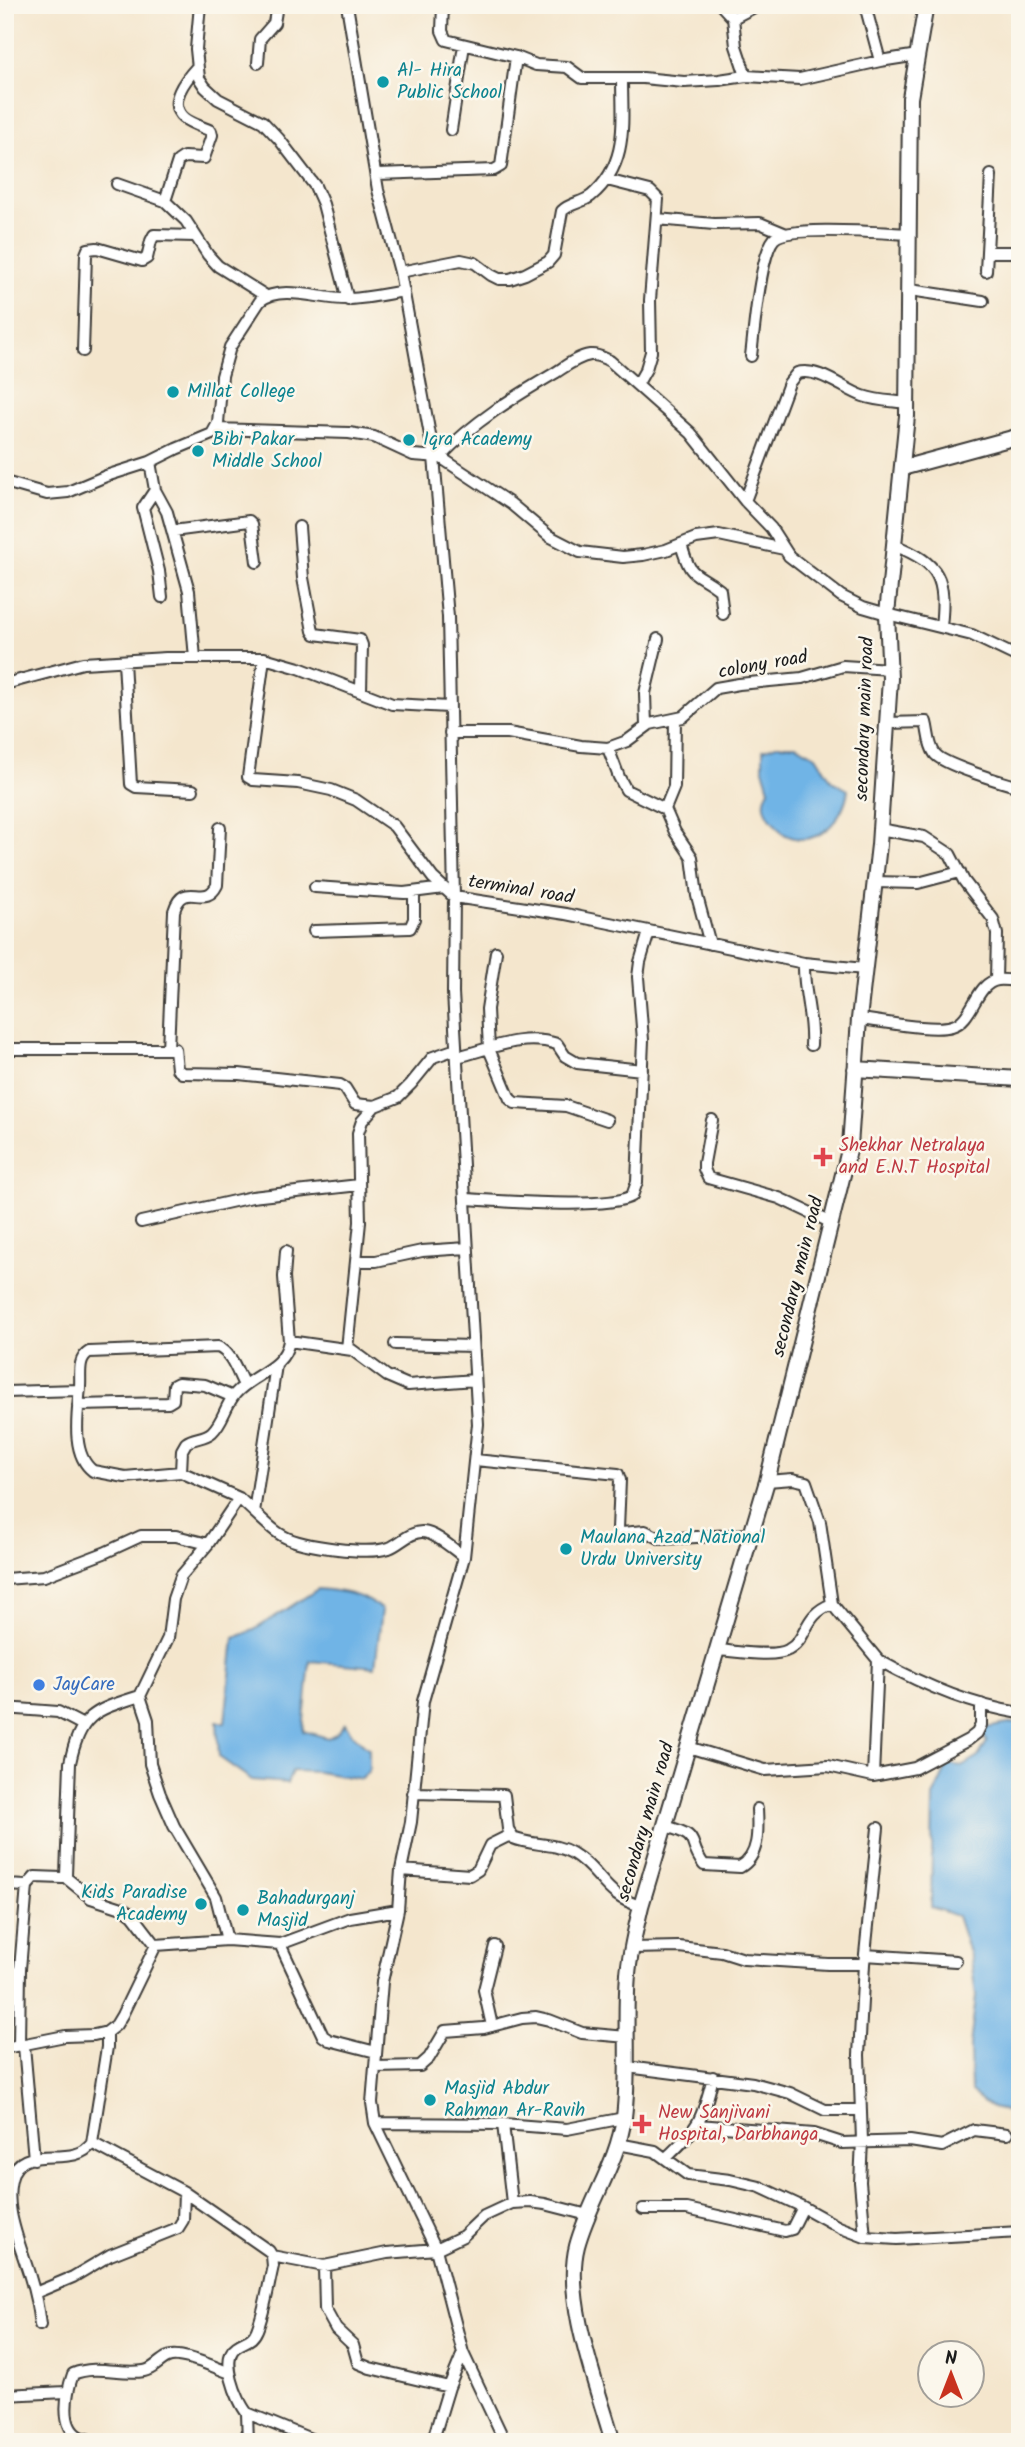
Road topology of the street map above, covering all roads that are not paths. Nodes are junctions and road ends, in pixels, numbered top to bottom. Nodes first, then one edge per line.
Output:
1 (200, 5) edge
2 (277, 5) edge
3 (347, 5) edge
4 (443, 5) edge
5 (721, 5) edge
6 (758, 5) edge
7 (865, 5) edge
8 (926, 5) edge
9 (733, 18) junction
10 (464, 45) junction
11 (918, 55) junction
12 (516, 57) junction
13 (880, 61) junction
14 (258, 63) dead end
15 (197, 67) junction
16 (746, 76) junction
17 (622, 78) junction
18 (451, 130) dead end
19 (377, 174) junction
20 (991, 175) dead end
21 (607, 180) junction
22 (117, 184) dead end
23 (166, 201) junction
24 (657, 219) junction
25 (784, 233) junction
26 (909, 234) junction
27 (195, 236) junction
28 (987, 252) junction
29 (1020, 252) edge
30 (986, 271) dead end
31 (400, 272) junction
32 (909, 290) junction
33 (404, 291) junction
34 (266, 296) junction
35 (348, 300) junction
36 (983, 301) dead end
37 (83, 351) dead end
38 (751, 356) dead end
39 (637, 385) junction
40 (907, 403) junction
41 (216, 429) junction
42 (1020, 436) edge
43 (437, 457) junction
44 (150, 462) junction
45 (902, 468) junction
46 (5, 482) edge
47 (155, 489) junction
48 (746, 501) junction
49 (299, 527) dead end
50 (173, 531) junction
51 (681, 544) junction
52 (894, 545) junction
53 (784, 549) junction
54 (257, 562) dead end
55 (162, 597) dead end
56 (723, 614) dead end
57 (887, 614) junction
58 (941, 627) junction
59 (658, 639) dead end
60 (195, 658) junction
61 (264, 658) junction
62 (1020, 659) edge
63 (124, 661) junction
64 (890, 669) junction
65 (5, 684) edge
66 (361, 691) junction
67 (449, 707) junction
68 (675, 719) junction
69 (887, 723) junction
70 (646, 726) junction
71 (450, 733) junction
72 (608, 748) junction
73 (1020, 787) edge
74 (193, 790) dead end
75 (666, 808) junction
76 (220, 828) dead end
77 (879, 829) junction
78 (960, 872) junction
79 (874, 882) junction
80 (315, 887) dead end
81 (444, 888) junction
82 (414, 892) junction
83 (454, 897) junction
84 (314, 930) dead end
85 (649, 932) junction
86 (710, 944) junction
87 (496, 952) dead end
88 (804, 963) junction
89 (864, 969) junction
90 (996, 980) junction
91 (1020, 982) edge
92 (859, 1019) junction
93 (811, 1045) dead end
94 (5, 1049) edge
95 (168, 1049) junction
96 (489, 1049) junction
97 (456, 1053) junction
98 (855, 1069) junction
99 (642, 1070) junction
100 (1020, 1079) edge
101 (375, 1106) junction
102 (712, 1119) dead end
103 (607, 1120) dead end
104 (359, 1185) junction
105 (467, 1199) junction
106 (141, 1222) dead end
107 (832, 1223) junction
108 (467, 1248) junction
109 (286, 1251) dead end
110 (356, 1261) junction
111 (289, 1341) junction
112 (395, 1344) dead end
113 (473, 1346) junction
114 (347, 1349) junction
115 (276, 1366) junction
116 (475, 1380) junction
117 (244, 1385) junction
118 (80, 1390) junction
119 (5, 1392) edge
120 (233, 1396) junction
121 (78, 1405) junction
122 (475, 1460) junction
123 (181, 1472) junction
124 (767, 1481) junction
125 (239, 1498) junction
126 (254, 1512) junction
127 (750, 1534) junction
128 (208, 1544) junction
129 (464, 1557) junction
130 (5, 1579) edge
131 (832, 1604) junction
132 (717, 1650) junction
133 (878, 1660) junction
134 (140, 1696) junction
135 (981, 1704) junction
136 (5, 1708) edge
137 (1020, 1713) edge
138 (83, 1725) junction
139 (688, 1747) junction
140 (873, 1776) junction
141 (413, 1793) junction
142 (757, 1809) dead end
143 (665, 1826) junction
144 (878, 1828) dead end
145 (510, 1835) junction
146 (401, 1870) junction
147 (65, 1877) junction
148 (5, 1885) edge
149 (27, 1886) junction
150 (641, 1906) junction
151 (398, 1910) junction
152 (227, 1940) junction
153 (280, 1944) junction
154 (156, 1945) junction
155 (495, 1946) dead end
156 (632, 1948) junction
157 (864, 1959) junction
158 (956, 1961) dead end
159 (492, 2026) junction
160 (107, 2032) junction
161 (627, 2037) junction
162 (22, 2046) junction
163 (5, 2048) edge
164 (376, 2052) junction
165 (375, 2067) junction
166 (627, 2067) junction
167 (713, 2077) junction
168 (861, 2110) junction
169 (624, 2118) junction
170 (375, 2123) junction
171 (503, 2124) junction
172 (698, 2125) junction
173 (1007, 2134) dead end
174 (862, 2141) junction
175 (92, 2143) junction
176 (618, 2144) junction
177 (666, 2158) junction
178 (34, 2159) junction
179 (184, 2192) junction
180 (512, 2203) junction
181 (803, 2207) junction
182 (643, 2209) dead end
183 (588, 2216) junction
184 (1020, 2232) edge
185 (865, 2236) junction
186 (436, 2249) junction
187 (272, 2256) junction
188 (324, 2266) junction
189 (35, 2293) junction
190 (40, 2325) dead end
191 (463, 2353) junction
192 (230, 2373) junction
193 (449, 2387) junction
194 (66, 2392) junction
195 (5, 2395) edge
196 (247, 2413) junction
197 (97, 2442) edge
198 (248, 2442) edge
199 (318, 2442) edge
200 (429, 2442) edge
201 (505, 2442) edge
202 (613, 2442) edge

1 - 15 street
2 - 14 street
3 - 19 street
4 - 10 street
5 - 9 street
6 - 9 street
7 - 13 street
8 - 11 main road, secondary main road
9 - 16 street
10 - 12 street
10 - 18 street
11 - 13 street
11 - 26 main road, secondary main road
12 - 17 street
12 - 19 street
13 - 16 street
15 - 23 street
15 - 35 street
16 - 17 street
17 - 21 street
19 - 31 street
20 - 28 street
21 - 24 street
21 - 31 street
22 - 23 street
23 - 27 street
24 - 25 street
24 - 39 street
25 - 26 street
25 - 38 street
26 - 32 main road, secondary main road
27 - 34 street
27 - 37 street
28 - 29 street
28 - 30 street
31 - 33 street
32 - 36 street
32 - 40 main road, secondary main road
33 - 35 street
33 - 43 street
34 - 35 street
34 - 41 street
39 - 43 street
39 - 48 street
40 - 45 main road, secondary main road
40 - 48 street
41 - 43 street
41 - 44 street
42 - 45 main road
43 - 51 street
43 - 67 street
44 - 46 street
44 - 47 street
45 - 52 main road, secondary main road
47 - 50 street
47 - 55 street
48 - 53 street
49 - 66 street
50 - 54 street
50 - 60 street
51 - 53 street
51 - 56 street
52 - 57 main road, secondary main road
52 - 58 street
53 - 57 street
57 - 58 street
57 - 64 main road, secondary main road
58 - 62 street
59 - 70 street
60 - 61 street
60 - 63 street
61 - 66 street
61 - 81 street, terminal road
63 - 65 street
63 - 74 street
64 - 68 street, colony road
64 - 69 main road, secondary main road
66 - 67 street
67 - 71 street
68 - 70 street, colony road
68 - 75 street
69 - 73 street
69 - 77 main road, secondary main road
70 - 72 street, colony road
71 - 72 street
71 - 83 street
72 - 75 street
75 - 86 street
76 - 95 street
77 - 78 street
77 - 79 main road, secondary main road
78 - 79 street
78 - 90 street
79 - 89 main road, secondary main road
80 - 82 street
81 - 82 street
81 - 83 street, terminal road
82 - 84 street
83 - 85 street, terminal road
83 - 97 street
85 - 86 street, terminal road
85 - 99 street
86 - 88 street, terminal road
87 - 96 street
88 - 89 street, terminal road
88 - 93 street
89 - 92 main road, secondary main road
90 - 91 street
90 - 92 street
92 - 98 main road, secondary main road
94 - 95 street
95 - 101 street
96 - 97 street
96 - 99 street
96 - 103 street
97 - 101 street
97 - 105 street
98 - 100 main road
98 - 107 main road, secondary main road
99 - 105 street
101 - 104 street
102 - 107 street
104 - 106 street
104 - 110 street
105 - 108 street
107 - 124 main road, secondary main road
108 - 110 street
108 - 113 street
109 - 111 street
110 - 114 street
111 - 114 street
111 - 115 street
112 - 113 street
113 - 116 street
114 - 116 street
115 - 117 street
115 - 126 street
116 - 122 street
117 - 118 street
117 - 120 street
118 - 119 street
118 - 121 street
120 - 121 street
120 - 123 street
121 - 123 street
122 - 127 street
122 - 129 street
123 - 125 street
124 - 127 main road, secondary main road
124 - 131 street
125 - 126 street
125 - 128 street
126 - 129 street
127 - 132 main road, secondary main road
128 - 130 street
128 - 134 street
129 - 141 street
131 - 132 street
131 - 133 street
132 - 139 main road, secondary main road
133 - 135 street
133 - 140 street
134 - 138 street
134 - 152 street
135 - 137 street
135 - 140 street
136 - 138 street
138 - 147 street
139 - 140 street
139 - 143 main road, secondary main road
141 - 145 street
141 - 146 street
142 - 143 street
143 - 150 main road, secondary main road
144 - 157 street
145 - 146 street
145 - 150 street
146 - 151 street
147 - 149 street
147 - 154 street
148 - 149 street
149 - 162 street
150 - 156 main road, secondary main road
151 - 153 street
151 - 164 street
152 - 153 street
152 - 154 street
153 - 164 street
154 - 160 street
155 - 159 street
156 - 157 street
156 - 161 main road, secondary main road
157 - 158 street
157 - 168 street
159 - 161 street
159 - 165 street
160 - 162 street
160 - 175 street
161 - 166 main road, secondary main road
162 - 163 street
162 - 178 street
164 - 165 street
165 - 170 street
166 - 167 street
166 - 169 main road, secondary main road
167 - 168 street
167 - 172 street
168 - 174 street
169 - 171 street
169 - 176 main road, secondary main road
170 - 171 street
170 - 186 street
171 - 180 street
172 - 174 street
172 - 177 street
173 - 174 street
174 - 185 street
175 - 178 street
175 - 179 street
176 - 177 street
176 - 183 main road, secondary main road
177 - 181 street
178 - 189 street
179 - 187 street
179 - 189 street
180 - 183 street
180 - 186 street
181 - 182 street
181 - 185 street
183 - 202 main road, secondary main road
184 - 185 street
186 - 188 street
186 - 191 street
187 - 188 street
187 - 192 street
188 - 193 street
189 - 190 street
191 - 193 street
191 - 201 street
192 - 194 street
192 - 196 street
193 - 200 street
194 - 195 street
194 - 197 street
196 - 198 street
196 - 199 street

